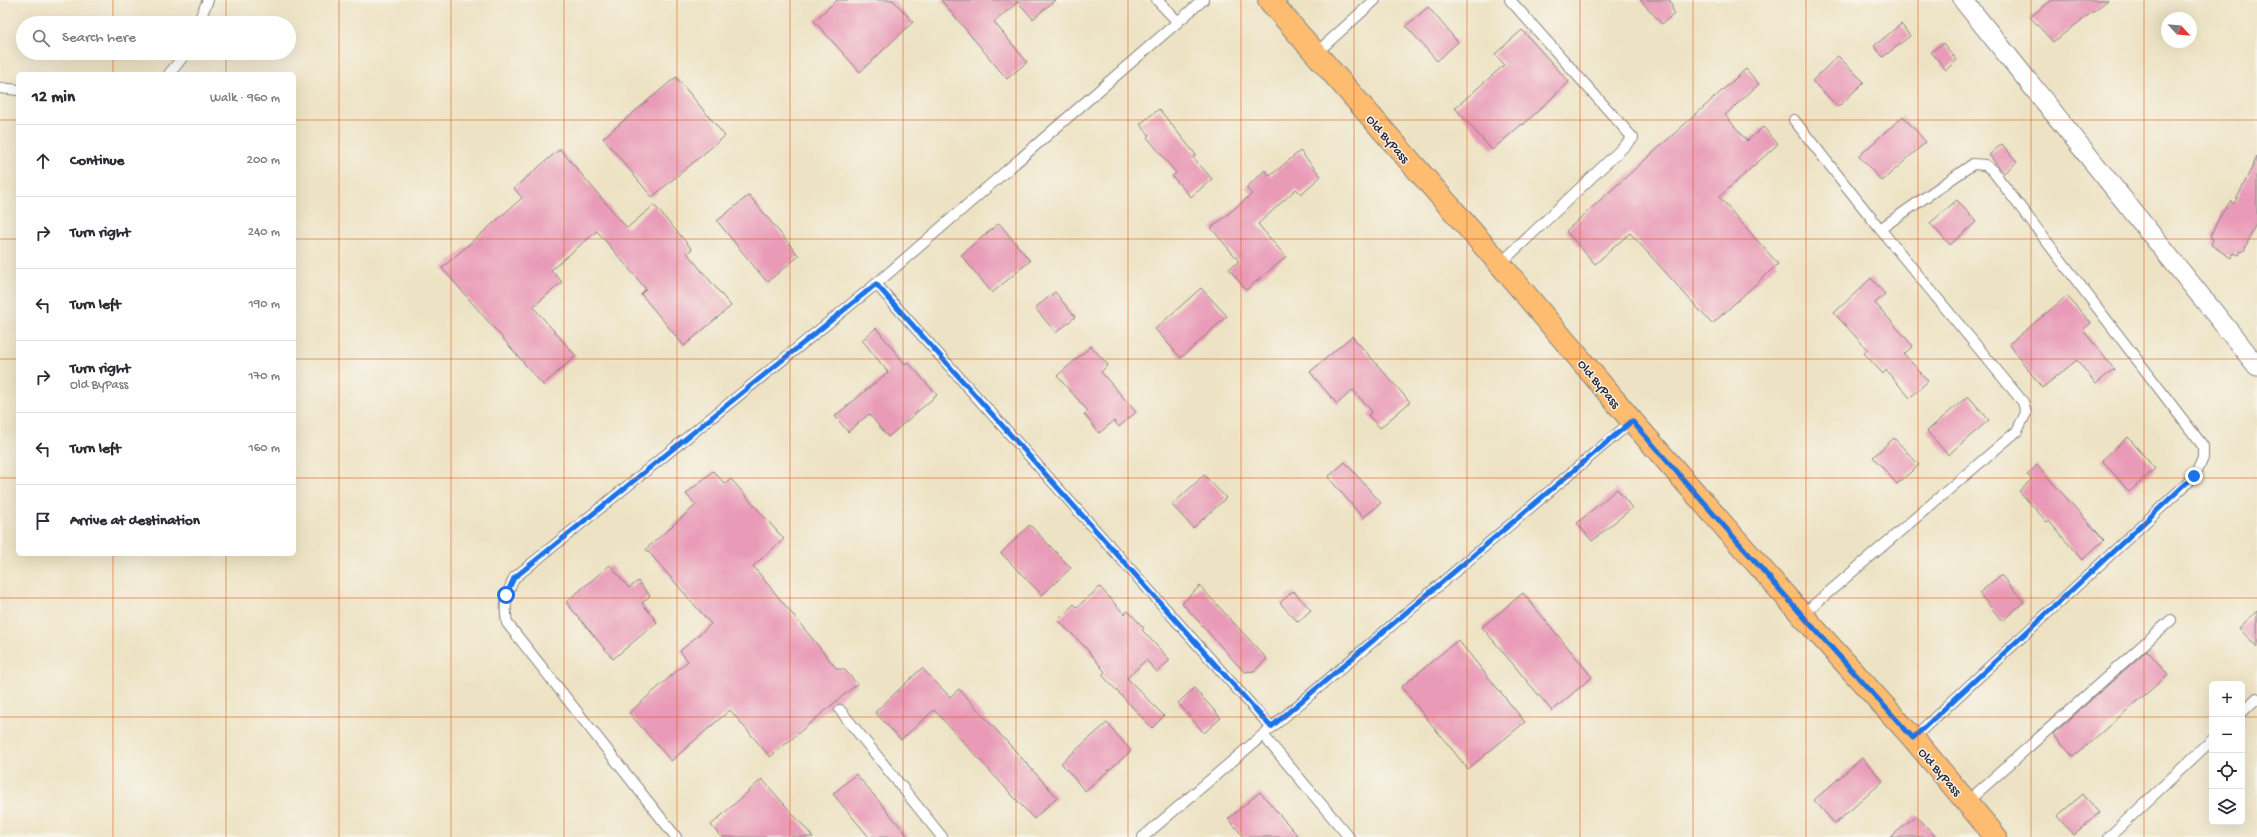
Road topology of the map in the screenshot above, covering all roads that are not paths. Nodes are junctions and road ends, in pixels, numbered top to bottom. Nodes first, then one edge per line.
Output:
1 (208, 0) edge
2 (1157, 0) edge
3 (1203, 0) edge
4 (1269, 0) edge
5 (1375, 0) edge
6 (1510, 0) edge
7 (1963, 0) edge
8 (201, 16) edge
9 (1178, 22) junction
10 (1315, 54) junction
11 (180, 60) edge
12 (171, 72) edge
13 (0, 88) edge
14 (16, 90) edge
15 (1794, 120) dead end
16 (1880, 229) junction
17 (1500, 264) junction
18 (876, 284) junction
19 (2257, 366) edge
20 (1632, 421) junction
21 (1802, 615) junction
22 (2170, 620) dead end
23 (2257, 698) edge
24 (2245, 709) edge
25 (840, 710) dead end
26 (1271, 727) junction
27 (1263, 735) junction
28 (1913, 738) junction
29 (2209, 743) edge
30 (1968, 801) junction
31 (676, 837) edge
32 (942, 837) edge
33 (1143, 837) edge
34 (1349, 837) edge
35 (1996, 837) edge
36 (2109, 837) edge

1 - 8 lane
2 - 9 lane
3 - 9 lane
4 - 10 main road, Old ByPass
5 - 10 lane
6 - 17 lane
7 - 19 street
9 - 18 lane
10 - 17 main road, Old ByPass
11 - 12 lane
13 - 14 lane
15 - 16 lane
16 - 21 lane
16 - 28 lane
17 - 20 main road, Old ByPass
18 - 26 lane
18 - 31 lane
20 - 21 main road, Old ByPass
20 - 26 lane
21 - 28 main road, Old ByPass
22 - 30 lane
23 - 24 lane
25 - 32 lane
26 - 27 lane
27 - 33 lane
27 - 34 lane
28 - 30 main road, Old ByPass
29 - 36 lane
30 - 35 main road, Old ByPass

